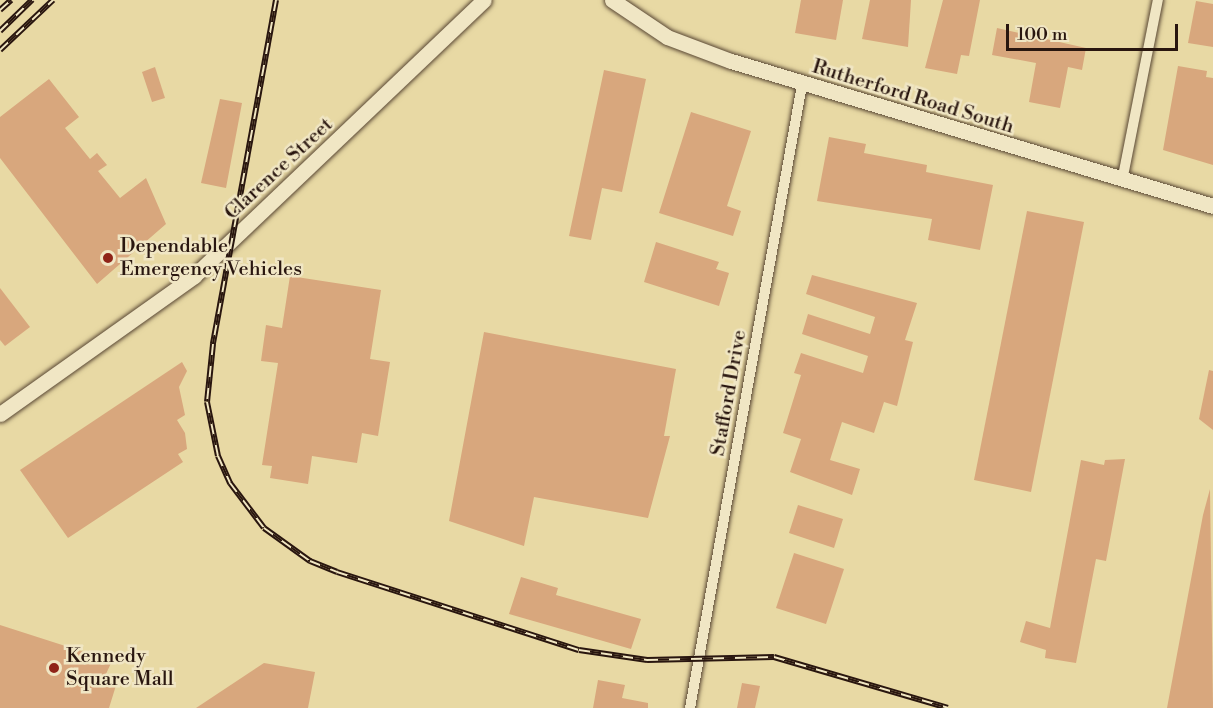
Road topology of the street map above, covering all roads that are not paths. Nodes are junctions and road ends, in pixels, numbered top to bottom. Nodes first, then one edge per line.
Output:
1 (484, 0) edge
2 (612, 0) edge
3 (1158, 0) edge
4 (802, 85) junction
5 (1122, 181) junction
6 (1213, 206) edge
7 (0, 414) edge
8 (690, 708) edge

1 - 7 street, Clarence Street
2 - 4 street, Rutherford Road South
3 - 5 street
4 - 5 street, Rutherford Road South
4 - 8 street, Stafford Drive
5 - 6 street, Rutherford Road South

